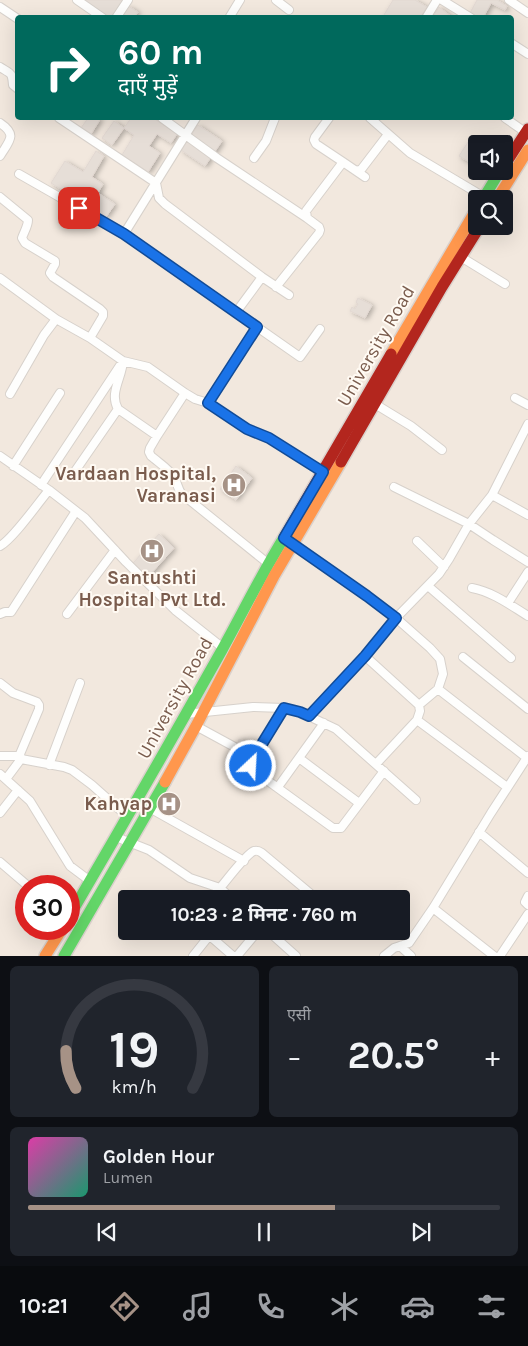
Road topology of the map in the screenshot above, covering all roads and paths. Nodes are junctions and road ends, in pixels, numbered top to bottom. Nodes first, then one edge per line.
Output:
1 (77, 0) edge
2 (128, 0) edge
3 (240, 0) edge
4 (276, 0) edge
5 (437, 0) edge
6 (442, 0) edge
7 (508, 0) edge
8 (0, 7) edge
9 (289, 10) dead end
10 (528, 13) edge
11 (99, 15) edge
12 (118, 15) edge
13 (231, 15) edge
14 (428, 15) edge
15 (466, 15) edge
16 (15, 16) edge
17 (514, 45) edge
18 (528, 54) edge
19 (0, 67) edge
20 (15, 87) edge
21 (62, 120) edge
22 (165, 120) edge
23 (195, 120) edge
24 (274, 120) edge
25 (328, 120) edge
26 (372, 120) edge
27 (508, 120) edge
28 (0, 123) edge
29 (527, 132) edge
30 (186, 134) junction
31 (386, 137) dead end
32 (528, 150) edge
33 (513, 153) edge
34 (0, 156) edge
35 (254, 158) dead end
36 (343, 162) junction
37 (355, 170) junction
38 (19, 174) dead end
39 (364, 176) dead end
40 (156, 183) junction
41 (470, 190) edge
42 (503, 190) edge
43 (0, 197) edge
44 (306, 218) junction
45 (468, 223) edge
46 (124, 234) junction
47 (474, 235) edge
48 (461, 257) junction
49 (262, 277) junction
50 (0, 278) edge
51 (504, 284) dead end
52 (276, 287) junction
53 (289, 295) dead end
54 (237, 312) junction
55 (56, 319) junction
56 (257, 327) junction
57 (320, 329) dead end
58 (90, 338) junction
59 (123, 361) junction
60 (60, 393) dead end
61 (185, 393) junction
62 (10, 394) dead end
63 (515, 398) dead end
64 (208, 403) junction
65 (375, 404) junction
66 (528, 405) edge
67 (118, 409) junction
68 (528, 424) edge
69 (157, 436) junction
70 (442, 450) dead end
71 (0, 456) edge
72 (13, 466) junction
73 (323, 472) junction
74 (71, 477) dead end
75 (42, 485) junction
76 (394, 487) dead end
77 (49, 490) junction
78 (492, 495) junction
79 (76, 511) junction
80 (528, 515) edge
81 (469, 524) junction
82 (417, 541) dead end
83 (288, 542) junction
84 (0, 546) edge
85 (115, 550) junction
86 (528, 562) edge
87 (273, 567) junction
88 (444, 567) junction
89 (528, 572) edge
90 (428, 586) junction
91 (472, 588) dead end
92 (508, 603) junction
93 (0, 614) edge
94 (66, 614) dead end
95 (528, 616) edge
96 (396, 618) junction
97 (223, 648) junction
98 (365, 656) junction
99 (463, 657) dead end
100 (511, 658) dead end
101 (0, 683) edge
102 (80, 683) dead end
103 (438, 689) junction
104 (419, 705) junction
105 (284, 708) junction
106 (528, 710) edge
107 (202, 712) junction
108 (186, 714) junction
109 (309, 716) junction
110 (417, 720) junction
111 (324, 723) junction
112 (196, 726) junction
113 (0, 756) edge
114 (21, 757) junction
115 (253, 757) junction
116 (527, 757) edge
117 (299, 758) junction
118 (376, 764) junction
119 (49, 765) junction
120 (384, 771) junction
121 (3, 776) edge
122 (278, 787) junction
123 (507, 787) junction
124 (18, 790) junction
125 (416, 800) dead end
126 (137, 802) junction
127 (360, 803) junction
128 (150, 809) junction
129 (0, 813) edge
130 (128, 817) junction
131 (479, 832) junction
132 (116, 837) junction
133 (130, 842) junction
134 (244, 861) junction
135 (0, 862) edge
136 (528, 873) edge
137 (15, 875) edge
138 (90, 881) junction
139 (220, 888) joint
140 (306, 890) edge
141 (528, 896) edge
142 (80, 898) edge
143 (528, 905) edge
144 (433, 908) junction
145 (528, 914) edge
146 (55, 940) edge
147 (207, 940) edge
148 (218, 940) edge
149 (250, 940) edge
150 (278, 940) edge
151 (400, 946) junction
152 (45, 956) edge
153 (64, 956) edge
154 (193, 956) edge
155 (233, 956) edge
156 (237, 956) edge
157 (296, 956) edge
158 (384, 956) edge
159 (411, 956) edge
160 (494, 956) edge
161 (500, 956) edge

1 - 11 street
2 - 12 street
3 - 13 street
4 - 9 street
5 - 14 street
6 - 15 street
7 - 10 street
8 - 16 street
17 - 18 street
19 - 20 street
21 - 40 street
22 - 30 street
23 - 30 street
24 - 35 street
25 - 36 street
26 - 41 street
27 - 29 street
28 - 34 street
29 - 33 main road
30 - 40 street
30 - 44 street
31 - 37 street
32 - 42 main road
36 - 37 street
36 - 44 street
37 - 39 street
38 - 46 street
40 - 46 street
40 - 49 street
43 - 58 street
44 - 52 street
45 - 73 main road, University Road
46 - 54 street
47 - 48 main road
48 - 51 street
48 - 65 main road
49 - 52 street
49 - 54 street
50 - 55 street
52 - 53 street
54 - 56 street
55 - 58 street
55 - 62 street
56 - 57 street
56 - 64 street
58 - 59 street
59 - 61 street
59 - 67 street
59 - 75 street
60 - 72 street
61 - 64 street
61 - 69 street
63 - 66 street
64 - 73 street
65 - 70 street
65 - 83 main road
67 - 69 street
67 - 74 street
68 - 78 street
69 - 87 street
71 - 72 street
72 - 75 street
73 - 83 main road, University Road
75 - 77 street
76 - 81 street
77 - 79 street
77 - 84 street
78 - 80 street
78 - 81 street
79 - 85 street
79 - 93 street
81 - 86 street
81 - 88 street
82 - 88 street
83 - 87 main road, University Road
83 - 96 street
85 - 94 street
85 - 97 street
87 - 97 main road, University Road
87 - 107 main road
88 - 90 street
89 - 92 street
90 - 96 street
90 - 100 street
91 - 92 street
92 - 95 street
96 - 98 street
96 - 103 street
97 - 108 main road, University Road
98 - 104 street
98 - 109 street
99 - 106 street
101 - 114 street
102 - 119 street
103 - 104 street
103 - 116 street
104 - 110 street
105 - 107 street
105 - 109 street
105 - 115 street
107 - 108 street
107 - 112 main road
108 - 126 main road, University Road
109 - 111 street
110 - 118 street
110 - 123 street
111 - 117 street
111 - 118 street
112 - 115 street
112 - 128 main road
113 - 114 street
114 - 119 street
114 - 121 street
115 - 122 street
116 - 123 street
117 - 122 street
117 - 127 street
118 - 120 street
119 - 130 street
120 - 125 street
120 - 127 street
121 - 124 street
122 - 127 street
123 - 131 street
124 - 129 street
124 - 138 street
126 - 128 street
126 - 130 main road, University Road
128 - 133 main road
128 - 134 street
130 - 132 main road, University Road
131 - 136 street
131 - 144 street
132 - 133 street
132 - 138 main road, University Road
133 - 139 street
133 - 153 main road
134 - 139 street
134 - 140 street
135 - 137 street
138 - 142 main road, University Road
141 - 143 street
144 - 151 street
144 - 160 street
145 - 161 street
146 - 152 main road
147 - 154 street
148 - 155 street
149 - 156 street
150 - 157 street
151 - 158 street
151 - 159 street

